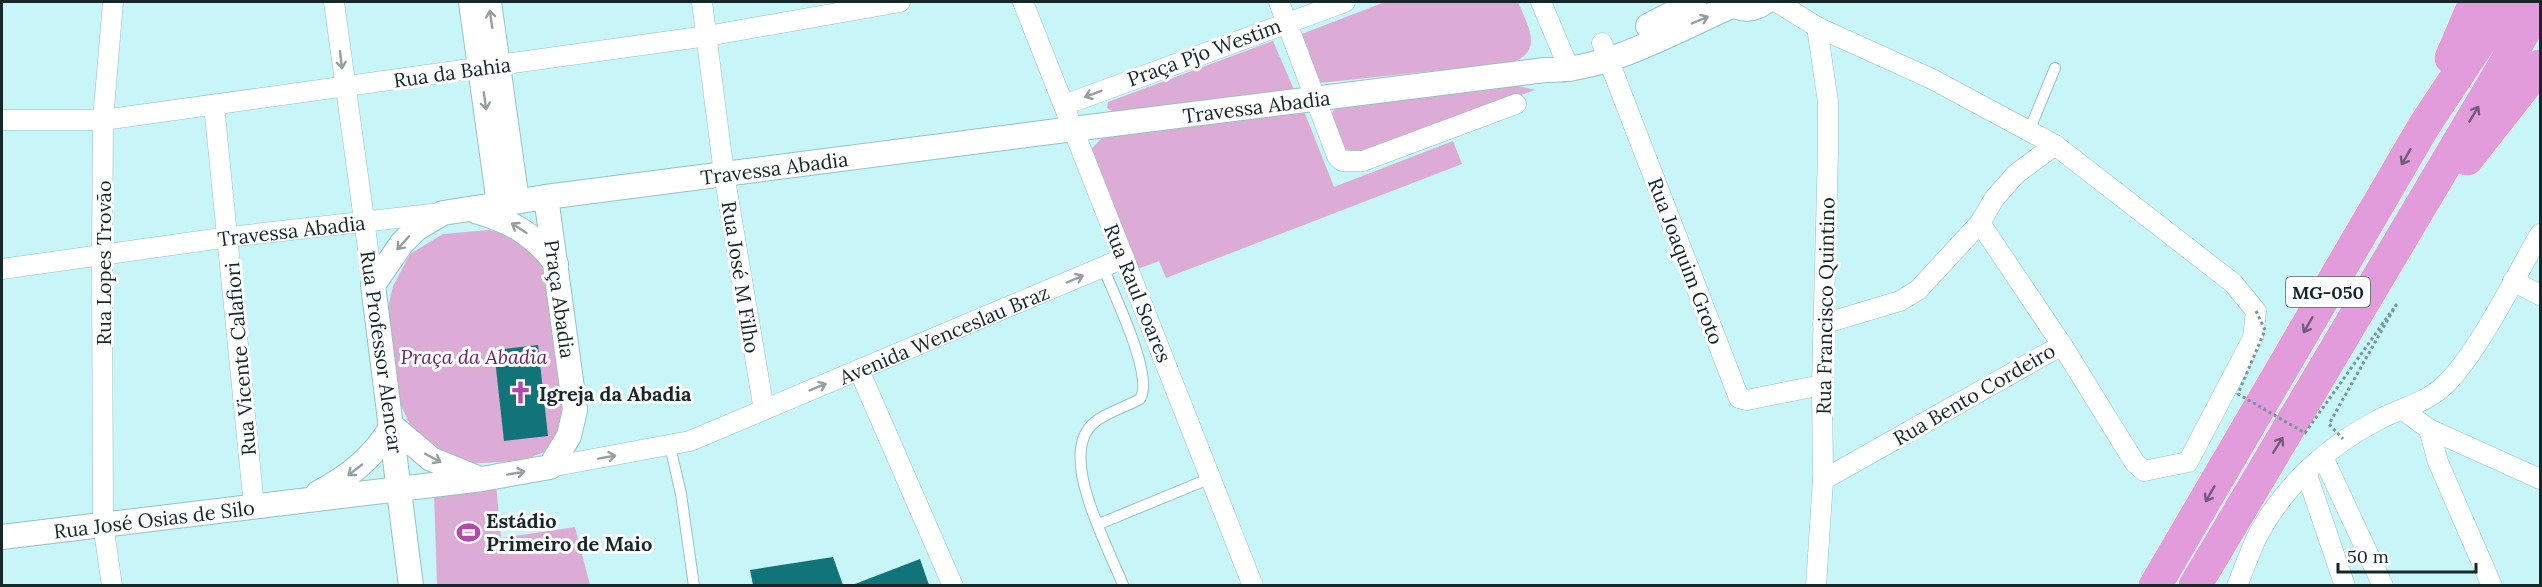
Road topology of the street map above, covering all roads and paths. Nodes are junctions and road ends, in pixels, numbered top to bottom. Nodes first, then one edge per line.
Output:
1 (112, 2) edge
2 (334, 2) edge
3 (471, 2) edge
4 (489, 2) edge
5 (702, 2) edge
6 (900, 2) edge
7 (1023, 2) edge
8 (1279, 2) edge
9 (1345, 2) edge
10 (1541, 2) edge
11 (1694, 2) edge
12 (1765, 2) edge
13 (1777, 2) edge
14 (2475, 2) edge
15 (2506, 2) edge
16 (1732, 3) edge
17 (2541, 5) edge
18 (1286, 21) junction
19 (1817, 27) junction
20 (707, 36) junction
21 (1605, 51) junction
22 (489, 66) junction
23 (1560, 66) junction
24 (2541, 66) edge
25 (2055, 68) dead end
26 (345, 87) junction
27 (1316, 99) junction
28 (1516, 104) dead end
29 (214, 105) junction
30 (1064, 105) junction
31 (2, 120) edge
32 (103, 120) junction
33 (2424, 126) junction
34 (1073, 129) junction
35 (2029, 131) junction
36 (2055, 145) junction
37 (724, 174) junction
38 (546, 197) junction
39 (508, 203) junction
40 (470, 209) junction
41 (443, 213) junction
42 (364, 222) junction
43 (1980, 223) junction
44 (2541, 234) edge
45 (229, 237) junction
46 (2401, 243) junction
47 (102, 256) junction
48 (1124, 258) junction
49 (555, 264) junction
50 (1104, 267) junction
51 (2, 269) edge
52 (2513, 281) junction
53 (373, 285) junction
54 (2541, 295) edge
55 (2256, 311) junction
56 (1823, 324) junction
57 (2062, 345) junction
58 (859, 370) junction
59 (1822, 385) junction
60 (764, 410) junction
61 (2403, 410) junction
62 (392, 426) junction
63 (2429, 429) junction
64 (2343, 439) junction
65 (670, 446) junction
66 (2323, 457) junction
67 (550, 467) junction
68 (2306, 472) junction
69 (1211, 478) junction
70 (482, 479) junction
71 (2541, 479) edge
72 (1823, 480) junction
73 (399, 489) junction
74 (306, 500) junction
75 (254, 506) junction
76 (1099, 524) junction
77 (103, 525) junction
78 (2, 537) edge
79 (112, 585) edge
80 (411, 585) edge
81 (694, 585) edge
82 (953, 585) edge
83 (1123, 585) edge
84 (1253, 585) edge
85 (1816, 585) edge
86 (2155, 585) edge
87 (2195, 585) edge
88 (2237, 585) edge
89 (2345, 585) edge
90 (2383, 585) edge
91 (2492, 585) edge

1 - 32 street, Rua Lopes Trovão
2 -> 26 street, Rua Professor Alencar
3 - 22 street
22 -> 4 street
5 - 20 street, Rua José M Filho
6 - 20 street, Rua da Bahia
7 - 30 street, Rua Raul Soares
8 - 18 street
9 - 18 street, Praça Pjo Westim
10 - 23 street
11 - 21 street
12 - 16 street
13 - 19 street
14 - 33 highway
15 - 33 highway, MG-050
21 -> 16 street
46 -> 17 highway, MG-050
18 - 27 street
18 -> 30 street, Praça Pjo Westim
19 - 35 street
19 - 56 street, Rua Francisco Quintino
20 - 22 street, Rua da Bahia
20 - 37 street, Rua José M Filho
21 - 23 street, Travessa Abadia
21 - 59 street, Rua Joaquim Groto
22 - 26 street, Rua da Bahia
22 - 39 street
23 - 27 street, Travessa Abadia
24 - 46 highway
25 - 35 lane
26 - 29 street, Rua da Bahia
26 - 42 street, Rua Professor Alencar
27 - 28 street
27 - 34 street, Travessa Abadia
29 - 32 street, Rua da Bahia
29 - 45 street, Rua Vicente Calafiori
30 - 34 street, Rua Raul Soares
31 - 32 street, Rua da Bahia
32 - 47 street, Rua Lopes Trovão
33 -> 86 highway, MG-050
34 - 37 street, Travessa Abadia
34 - 48 street, Rua Raul Soares
35 - 36 street
36 - 43 street
36 - 55 street
37 - 38 street, Travessa Abadia
37 - 60 street, Rua José M Filho
38 - 39 street, Travessa Abadia
38 - 49 street, Praça Abadia
39 - 40 street, Travessa Abadia
40 - 41 street, Travessa Abadia
49 -> 40 street
41 - 42 street, Travessa Abadia
41 -> 53 street
42 - 45 street, Travessa Abadia
42 - 53 street, Rua Professor Alencar
43 - 56 street
43 - 57 street, Rua Bento Cordeiro
44 - 52 street
45 - 47 street, Travessa Abadia
45 - 75 street, Rua Vicente Calafiori
87 -> 46 highway, MG-050
47 - 51 street, Travessa Abadia
47 - 77 street, Rua Lopes Trovão
48 - 50 street, Avenida Wenceslau Braz
48 - 69 street, Rua Raul Soares
49 - 67 street, Praça Abadia
58 -> 50 street, Avenida Wenceslau Braz
50 - 76 lane
52 - 54 street
52 - 61 street
53 - 62 street, Rua Professor Alencar
55 - 57 street
55 - 64 path, bridge
56 - 59 street, Rua Francisco Quintino
57 - 72 street, Rua Bento Cordeiro
60 -> 58 street, Avenida Wenceslau Braz
58 - 82 street
59 - 72 street, Rua Francisco Quintino
60 - 65 street, Rua José Osias de Silo
61 - 63 street
61 - 64 street
62 -> 70 street
62 - 73 street, Rua Professor Alencar
62 -> 74 street, Rua José Osias de Silo
63 - 71 street
63 - 91 street
64 - 66 street
67 -> 65 street, Rua José Osias de Silo
65 - 81 lane
66 - 68 street
66 - 90 street
70 -> 67 street, Rua José Osias de Silo
68 - 88 street
68 - 89 street
69 - 76 lane
69 - 84 street, Rua Raul Soares
70 - 73 street, Rua José Osias de Silo
72 - 85 street, Rua Francisco Quintino
73 - 74 street, Rua José Osias de Silo
73 - 80 street, Rua Professor Alencar
74 - 75 street, Rua José Osias de Silo
75 - 77 street, Rua José Osias de Silo
76 - 83 lane
77 - 78 street, Rua José Osias de Silo
77 - 79 street, Rua Lopes Trovão

